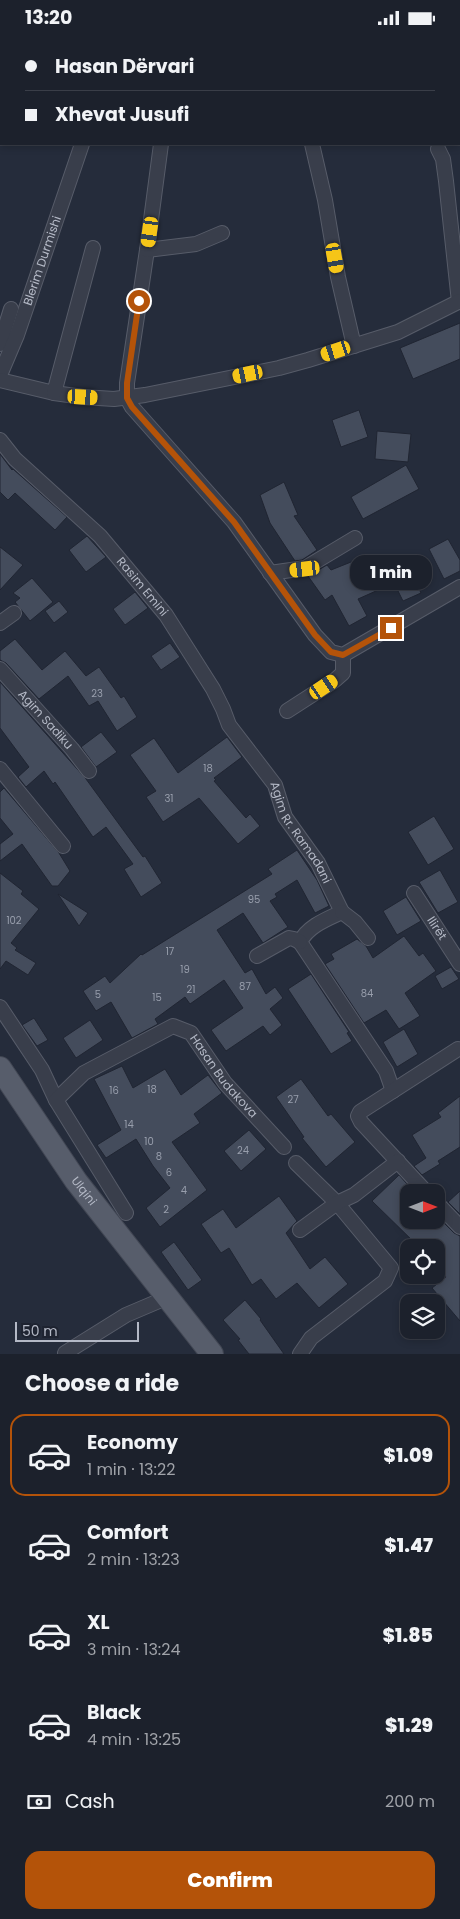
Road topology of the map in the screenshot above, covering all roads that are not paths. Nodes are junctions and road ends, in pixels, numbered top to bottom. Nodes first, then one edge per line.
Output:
1 (82, 145) edge
2 (161, 145) edge
3 (312, 145) edge
4 (438, 149) dead end
5 (222, 233) dead end
6 (93, 248) dead end
7 (147, 250) junction
8 (459, 301) edge
9 (11, 309) dead end
10 (0, 344) edge
11 (354, 346) junction
12 (0, 375) edge
13 (0, 380) edge
14 (54, 393) junction
15 (127, 398) junction
16 (0, 440) edge
17 (355, 538) dead end
18 (270, 573) junction
19 (460, 587) edge
20 (14, 613) dead end
21 (0, 623) edge
22 (343, 655) junction
23 (0, 669) edge
24 (287, 711) dead end
25 (253, 757) joint
26 (0, 769) edge
27 (89, 771) dead end
28 (63, 846) dead end
29 (414, 893) dead end
30 (342, 912) junction
31 (368, 938) dead end
32 (300, 942) junction
33 (257, 956) dead end
34 (460, 963) edge
35 (0, 1007) edge
36 (458, 1049) dead end
37 (2, 1077) edge
38 (393, 1091) junction
39 (56, 1100) junction
40 (284, 1147) dead end
41 (398, 1161) junction
42 (296, 1163) dead end
43 (419, 1184) edge
44 (338, 1203) junction
45 (445, 1211) edge
46 (126, 1213) dead end
47 (460, 1227) edge
48 (300, 1231) dead end
49 (166, 1298) junction
50 (65, 1353) edge
51 (212, 1354) edge
52 (300, 1354) edge

1 - 12 street, Blerim Durmishi
2 - 7 street
3 - 11 street
4 - 8 street
5 - 7 street
6 - 14 street
7 - 15 street
8 - 11 street
9 - 10 street, Blerim Durmishi
11 - 15 street
13 - 14 street
14 - 15 street
15 - 18 street
16 - 25 street, Rasim Emini
17 - 18 street
18 - 22 street
19 - 22 street
20 - 21 street
22 - 24 street
23 - 27 street, Agim Sadiku
25 - 30 street, Agim Rr. Ramadani
26 - 28 street
29 - 34 street, Ilirët
30 - 31 street, Agim Rr. Ramadani
30 - 32 street
32 - 33 street
32 - 38 street
35 - 39 street
36 - 38 street
37 - 49 main road, Ulqini
38 - 41 street
39 - 40 street, Hasan Budakova
39 - 46 street
41 - 43 street
41 - 44 street
42 - 44 street
44 - 48 street
44 - 52 street
45 - 47 street
49 - 50 street
49 - 51 main road, Ulqini

